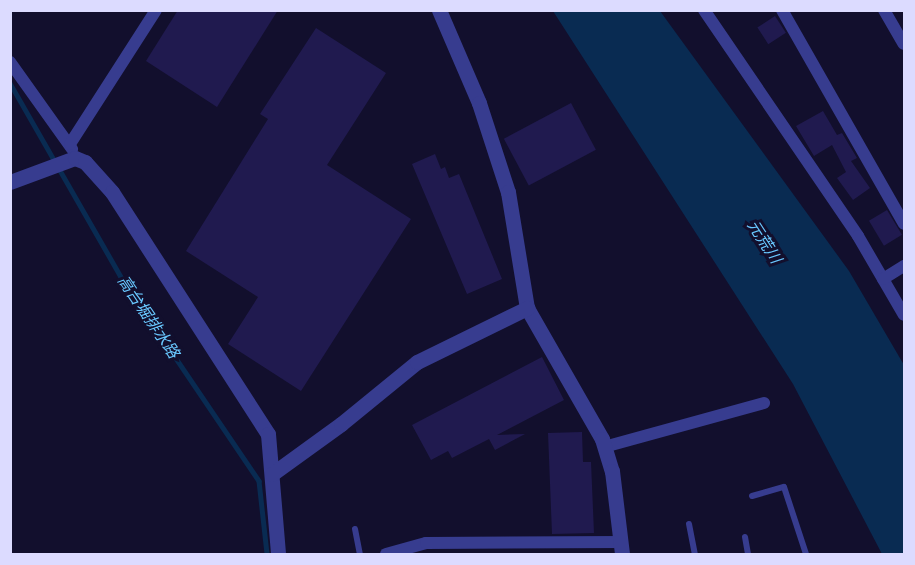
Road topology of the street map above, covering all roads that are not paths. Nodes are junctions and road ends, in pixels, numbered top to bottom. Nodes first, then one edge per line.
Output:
1 (156, 10) edge
2 (439, 10) edge
3 (704, 10) edge
4 (782, 10) edge
5 (884, 10) edge
6 (904, 44) edge
7 (10, 62) edge
8 (72, 151) junction
9 (10, 182) edge
10 (904, 225) edge
11 (904, 266) edge
12 (884, 279) junction
13 (527, 308) junction
14 (904, 315) edge
15 (764, 403) dead end
16 (604, 447) junction
17 (272, 474) junction
18 (752, 496) dead end
19 (689, 524) dead end
20 (355, 530) dead end
21 (745, 537) dead end
22 (622, 548) edge
23 (493, 549) edge
24 (278, 555) edge
25 (360, 555) edge
26 (386, 555) edge
27 (695, 555) edge
28 (748, 555) edge
29 (806, 555) edge

1 - 8 street
2 - 13 street
3 - 12 street
4 - 10 street
5 - 6 street
7 - 8 street
8 - 9 street
8 - 17 street
11 - 12 street
12 - 14 street
13 - 16 street
13 - 17 street
15 - 16 street
16 - 22 street
17 - 24 street
18 - 29 lane
19 - 27 lane
20 - 25 lane
21 - 28 lane
22 - 23 street
23 - 26 street

